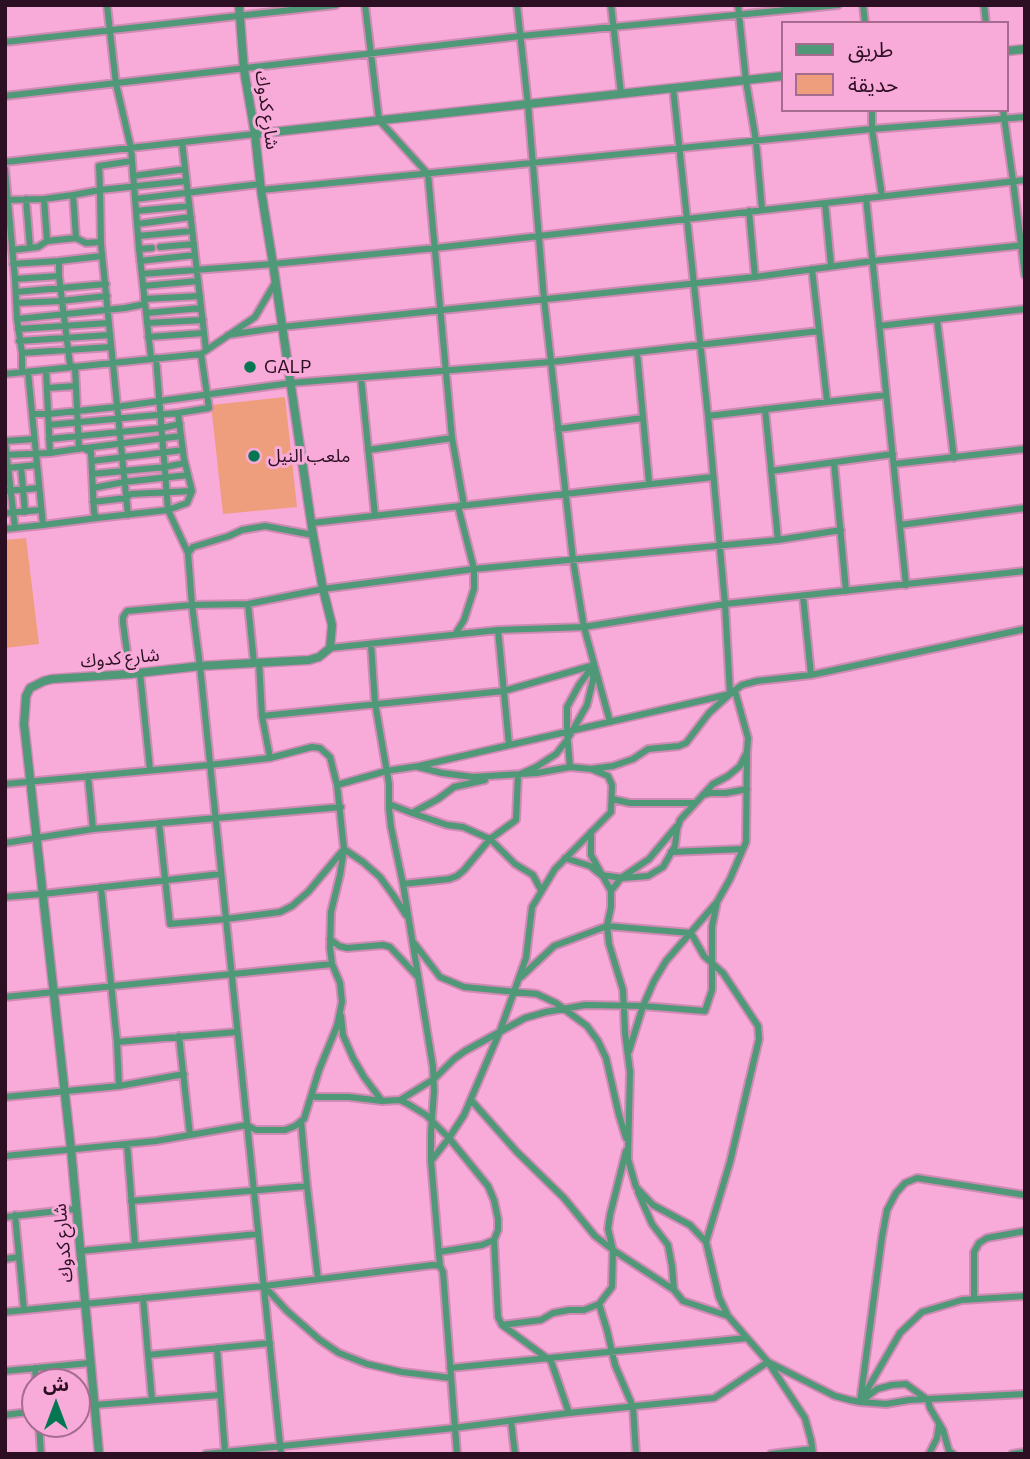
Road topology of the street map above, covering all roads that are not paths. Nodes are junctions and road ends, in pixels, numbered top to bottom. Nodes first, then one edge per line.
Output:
1 (107, 5) edge
2 (239, 5) edge
3 (336, 5) edge
4 (365, 5) edge
5 (517, 5) edge
6 (611, 5) edge
7 (738, 5) edge
8 (838, 5) edge
9 (739, 16) junction
10 (240, 17) junction
11 (613, 28) junction
12 (110, 30) junction
13 (521, 36) junction
14 (5, 42) edge
15 (372, 54) junction
16 (244, 70) junction
17 (782, 76) edge
18 (746, 81) junction
19 (116, 84) junction
20 (673, 88) junction
21 (621, 94) junction
22 (5, 96) edge
23 (528, 105) junction
24 (872, 112) edge
25 (1003, 112) edge
26 (1025, 117) edge
27 (1004, 119) junction
28 (379, 120) junction
29 (872, 129) junction
30 (255, 134) junction
31 (756, 141) junction
32 (181, 142) junction
33 (131, 148) junction
34 (680, 149) junction
35 (132, 161) junction
36 (5, 162) edge
37 (533, 163) junction
38 (5, 169) edge
39 (185, 169) junction
40 (428, 174) junction
41 (133, 176) junction
42 (1025, 180) edge
43 (186, 181) junction
44 (1013, 181) junction
45 (261, 187) junction
46 (134, 188) junction
47 (100, 190) junction
48 (188, 193) junction
49 (73, 195) junction
50 (882, 196) junction
51 (866, 198) junction
52 (44, 199) junction
53 (135, 199) junction
54 (7, 200) junction
55 (26, 200) junction
56 (825, 203) junction
57 (189, 206) junction
58 (762, 210) junction
59 (136, 211) junction
60 (749, 211) junction
61 (191, 217) junction
62 (687, 219) junction
63 (137, 224) junction
64 (192, 231) junction
65 (138, 236) junction
66 (540, 236) junction
67 (76, 238) junction
68 (47, 241) junction
69 (101, 242) junction
70 (194, 244) junction
71 (1023, 246) edge
72 (30, 248) junction
73 (139, 248) junction
74 (435, 248) junction
75 (12, 250) junction
76 (195, 255) junction
77 (103, 256) junction
78 (58, 261) junction
79 (140, 261) junction
80 (873, 261) junction
81 (13, 264) junction
82 (274, 264) junction
83 (831, 266) junction
84 (812, 269) junction
85 (197, 271) junction
86 (142, 274) junction
87 (59, 275) junction
88 (1025, 275) edge
89 (755, 277) junction
90 (15, 279) junction
91 (198, 281) junction
92 (694, 282) junction
93 (106, 284) junction
94 (275, 284) junction
95 (143, 286) junction
96 (61, 288) junction
97 (16, 292) junction
98 (107, 296) junction
99 (200, 296) junction
100 (544, 299) junction
101 (62, 301) junction
102 (145, 302) junction
103 (16, 303) junction
104 (201, 308) junction
105 (1025, 309) edge
106 (108, 310) junction
107 (441, 311) junction
108 (146, 313) junction
109 (64, 314) junction
110 (17, 319) junction
111 (203, 320) junction
112 (937, 320) junction
113 (109, 323) junction
114 (147, 323) junction
115 (65, 326) junction
116 (879, 326) junction
117 (282, 327) junction
118 (18, 329) junction
119 (819, 331) junction
120 (204, 333) junction
121 (110, 335) junction
122 (228, 335) junction
123 (148, 337) junction
124 (67, 338) junction
125 (19, 341) junction
126 (701, 345) junction
127 (111, 347) junction
128 (68, 350) junction
129 (203, 352) junction
130 (637, 352) junction
131 (22, 353) junction
132 (154, 358) junction
133 (551, 362) junction
134 (112, 363) junction
135 (75, 367) junction
136 (46, 370) junction
137 (25, 372) junction
138 (446, 372) junction
139 (5, 374) edge
140 (361, 378) junction
141 (292, 383) junction
142 (76, 386) junction
143 (47, 388) junction
144 (207, 395) junction
145 (886, 395) junction
146 (160, 401) junction
147 (827, 401) junction
148 (116, 407) junction
149 (765, 409) junction
150 (77, 411) junction
151 (178, 413) junction
152 (32, 414) junction
153 (48, 414) junction
154 (161, 414) junction
155 (708, 416) junction
156 (643, 418) junction
157 (118, 419) junction
158 (78, 423) junction
159 (180, 424) junction
160 (49, 425) junction
161 (162, 428) junction
162 (558, 429) junction
163 (119, 432) junction
164 (181, 436) junction
165 (79, 437) junction
166 (163, 438) junction
167 (452, 438) junction
168 (34, 439) junction
169 (49, 439) junction
170 (5, 441) edge
171 (120, 444) junction
172 (81, 448) junction
173 (1025, 449) edge
174 (183, 450) junction
175 (368, 450) junction
176 (36, 453) junction
177 (50, 453) junction
178 (163, 453) junction
179 (893, 454) junction
180 (6, 455) edge
181 (122, 458) junction
182 (954, 458) junction
183 (92, 461) junction
184 (835, 462) junction
185 (185, 463) junction
186 (894, 464) junction
187 (37, 465) junction
188 (21, 467) junction
189 (164, 467) junction
190 (7, 468) edge
191 (771, 471) junction
192 (123, 472) junction
193 (92, 474) junction
194 (188, 475) junction
195 (713, 477) junction
196 (166, 479) junction
197 (124, 482) junction
198 (649, 484) junction
199 (39, 488) junction
200 (93, 488) junction
201 (24, 489) junction
202 (8, 491) edge
203 (192, 491) junction
204 (166, 492) junction
205 (567, 493) junction
206 (126, 498) junction
207 (93, 502) junction
208 (457, 506) junction
209 (1025, 509) edge
210 (41, 510) junction
211 (168, 510) junction
212 (25, 512) junction
213 (9, 513) edge
214 (128, 515) junction
215 (375, 516) junction
216 (97, 519) junction
217 (312, 523) junction
218 (43, 525) junction
219 (900, 525) junction
220 (15, 528) junction
221 (5, 529) edge
222 (841, 530) junction
223 (313, 535) junction
224 (778, 540) junction
225 (720, 546) junction
226 (188, 553) junction
227 (573, 560) junction
228 (474, 569) junction
229 (1025, 571) edge
230 (906, 585) junction
231 (323, 589) junction
232 (846, 591) junction
233 (803, 596) junction
234 (248, 604) junction
235 (725, 604) junction
236 (192, 606) junction
237 (584, 627) junction
238 (1025, 629) edge
239 (498, 630) junction
240 (457, 634) junction
241 (371, 644) junction
242 (330, 648) junction
243 (256, 662) junction
244 (594, 665) junction
245 (200, 666) junction
246 (140, 673) junction
247 (130, 674) junction
248 (811, 675) junction
249 (504, 691) junction
250 (733, 692) junction
251 (375, 703) junction
252 (262, 716) junction
253 (610, 722) junction
254 (569, 734) junction
255 (509, 745) junction
256 (747, 752) junction
257 (270, 758) junction
258 (210, 765) junction
259 (416, 767) junction
260 (570, 767) junction
261 (591, 769) junction
262 (150, 770) junction
263 (386, 771) junction
264 (518, 775) junction
265 (88, 776) junction
266 (500, 776) junction
267 (30, 781) junction
268 (5, 784) edge
269 (337, 785) junction
270 (747, 789) junction
271 (702, 796) junction
272 (612, 799) junction
273 (695, 803) junction
274 (389, 804) junction
275 (341, 807) junction
276 (412, 813) junction
277 (216, 818) junction
278 (159, 823) junction
279 (679, 824) junction
280 (93, 829) junction
281 (591, 832) junction
282 (36, 839) junction
283 (490, 839) junction
284 (5, 843) edge
285 (344, 849) junction
286 (743, 849) junction
287 (671, 852) junction
288 (565, 859) junction
289 (221, 874) junction
290 (601, 875) junction
291 (621, 878) junction
292 (166, 880) junction
293 (403, 884) junction
294 (101, 887) junction
295 (541, 890) junction
296 (611, 891) junction
297 (43, 894) junction
298 (5, 897) edge
299 (717, 902) junction
300 (226, 919) junction
301 (410, 924) junction
302 (607, 926) junction
303 (691, 933) junction
304 (330, 939) junction
305 (412, 941) junction
306 (712, 962) junction
307 (332, 964) junction
308 (232, 974) junction
309 (419, 978) junction
310 (520, 978) junction
311 (111, 986) junction
312 (515, 991) junction
313 (53, 992) junction
314 (5, 997) edge
315 (342, 1002) junction
316 (625, 1005) junction
317 (643, 1006) junction
318 (564, 1008) junction
319 (500, 1031) junction
320 (237, 1032) junction
321 (179, 1036) junction
322 (117, 1042) junction
323 (628, 1053) junction
324 (184, 1074) junction
325 (434, 1079) junction
326 (119, 1086) junction
327 (64, 1092) junction
328 (312, 1095) junction
329 (5, 1097) edge
330 (400, 1100) junction
331 (471, 1100) junction
332 (382, 1101) junction
333 (301, 1121) junction
334 (431, 1121) junction
335 (247, 1125) junction
336 (190, 1135) junction
337 (449, 1138) junction
338 (628, 1141) junction
339 (127, 1144) junction
340 (71, 1149) junction
341 (5, 1156) edge
342 (430, 1161) junction
343 (307, 1186) junction
344 (636, 1187) junction
345 (254, 1191) junction
346 (1025, 1195) edge
347 (131, 1201) junction
348 (75, 1209) junction
349 (15, 1216) junction
350 (5, 1217) edge
351 (1025, 1231) edge
352 (258, 1234) junction
353 (494, 1240) junction
354 (706, 1242) junction
355 (135, 1245) junction
356 (79, 1251) junction
357 (613, 1251) junction
358 (439, 1252) junction
359 (19, 1257) junction
360 (5, 1259) edge
361 (440, 1266) junction
362 (318, 1279) junction
363 (264, 1286) junction
364 (674, 1290) junction
365 (1025, 1296) edge
366 (143, 1298) junction
367 (974, 1299) junction
368 (85, 1304) junction
369 (599, 1304) junction
370 (24, 1310) junction
371 (5, 1312) edge
372 (728, 1316) junction
373 (502, 1325) junction
374 (747, 1338) junction
375 (270, 1343) junction
376 (217, 1348) junction
377 (612, 1353) junction
378 (148, 1355) junction
379 (548, 1359) junction
380 (768, 1362) junction
381 (90, 1363) junction
382 (34, 1368) edge
383 (450, 1368) junction
384 (451, 1378) junction
385 (1025, 1394) edge
386 (220, 1395) junction
387 (928, 1399) junction
388 (152, 1400) junction
389 (860, 1402) junction
390 (94, 1405) junction
391 (633, 1407) junction
392 (569, 1413) junction
393 (511, 1421) junction
394 (939, 1423) junction
395 (454, 1428) junction
396 (281, 1450) edge
397 (813, 1451) edge
398 (225, 1452) junction
399 (1025, 1452) edge
400 (99, 1454) edge
401 (206, 1454) edge
402 (457, 1454) edge
403 (514, 1454) edge
404 (636, 1454) edge
405 (771, 1454) edge
406 (929, 1454) edge
407 (953, 1454) edge
408 (1012, 1454) edge

1 - 12 street
2 - 10 street, شارع كدوك
3 - 10 street
4 - 15 street
5 - 13 street
6 - 11 street
7 - 9 street
8 - 9 street
9 - 11 street
9 - 18 street
10 - 12 street
10 - 16 street, شارع كدوك
11 - 13 street
11 - 21 street
12 - 14 street
12 - 19 street
13 - 15 street
13 - 23 street
15 - 16 street
15 - 28 street
16 - 19 street
16 - 30 street, شارع كدوك
17 - 18 street
18 - 20 street
18 - 31 street
19 - 22 street
19 - 33 street
20 - 21 street
20 - 34 street
21 - 23 street
23 - 28 street
23 - 37 street
24 - 29 street
25 - 27 street
26 - 27 street
27 - 29 street
27 - 44 street
28 - 30 street
28 - 40 street
29 - 31 street
29 - 50 street
30 - 32 street
30 - 45 street, شارع كدوك
31 - 34 street
31 - 58 street
32 - 33 street
32 - 39 street
33 - 35 street
33 - 36 street
34 - 37 street
34 - 62 street
35 - 41 street
35 - 47 street
37 - 40 street
37 - 66 street
38 - 54 street
39 - 41 street
39 - 43 street
40 - 45 street
40 - 74 street
41 - 46 street
42 - 44 street
43 - 46 street
43 - 48 street
44 - 50 street
44 - 71 street
45 - 48 street
45 - 82 street, شارع كدوك
46 - 47 street
46 - 53 street
47 - 49 street
47 - 69 street
48 - 53 street
48 - 57 street
49 - 52 street
49 - 67 street
50 - 51 street
51 - 56 street
51 - 80 street
52 - 55 street
52 - 68 street
53 - 59 street
54 - 55 street
54 - 75 street
55 - 72 street
56 - 58 street
56 - 83 street
57 - 59 street
57 - 61 street
58 - 60 street
59 - 63 street
60 - 62 street
60 - 89 street
61 - 63 street
61 - 64 street
62 - 66 street
62 - 92 street
63 - 65 street
64 - 65 street
64 - 70 street
65 - 73 street
66 - 74 street
66 - 100 street
67 - 68 street
67 - 69 street
68 - 72 street
69 - 77 street
70 - 73 street
70 - 76 street
71 - 80 street
71 - 88 street
72 - 75 street
73 - 79 street
74 - 82 street
74 - 107 street
75 - 81 street
76 - 79 street
76 - 85 street
77 - 78 street
77 - 93 street
78 - 81 street
78 - 87 street
79 - 86 street
80 - 83 street
80 - 116 street
81 - 90 street
82 - 85 street
82 - 94 street, شارع كدوك
83 - 84 street
84 - 89 street
84 - 119 street
85 - 86 street
85 - 91 street
86 - 95 street
87 - 90 street
87 - 96 street
89 - 92 street
90 - 97 street
91 - 95 street
91 - 99 street
92 - 100 street
92 - 126 street
93 - 96 street
93 - 98 street
94 - 117 street, شارع كدوك
94 - 122 street
95 - 102 street
96 - 97 street
96 - 101 street
97 - 103 street
98 - 101 street
98 - 106 street
99 - 102 street
99 - 104 street
100 - 107 street
100 - 133 street
101 - 103 street
101 - 109 street
102 - 106 street
102 - 108 street
103 - 110 street
104 - 108 street
104 - 111 street
105 - 112 street
106 - 109 street
106 - 113 street
107 - 117 street
107 - 138 street
108 - 114 street
109 - 110 street
109 - 115 street
110 - 118 street
111 - 114 street
111 - 120 street
112 - 116 street
112 - 182 street
113 - 115 street
113 - 121 street
114 - 123 street
115 - 118 street
115 - 124 street
116 - 145 street
117 - 122 street
117 - 141 street, شارع كدوك
118 - 125 street
119 - 126 street
119 - 147 street
120 - 123 street
120 - 129 street
121 - 124 street
121 - 127 street
122 - 129 street
123 - 132 street
124 - 125 street
124 - 128 street
125 - 131 street
126 - 130 street
126 - 155 street
127 - 128 street
127 - 134 street
128 - 131 street
128 - 135 street
129 - 132 street
129 - 144 street
130 - 133 street
130 - 156 street
131 - 137 street
132 - 134 street
132 - 146 street
133 - 138 street
133 - 162 street
134 - 135 street
134 - 148 street
135 - 136 street
135 - 142 street
136 - 137 street
136 - 143 street
137 - 139 street
137 - 152 street
138 - 140 street
138 - 167 street
140 - 141 street
140 - 175 street
141 - 144 street
141 - 217 street, شارع كدوك
142 - 143 street
142 - 150 street
143 - 153 street
144 - 146 street
144 - 151 street
145 - 147 street
145 - 179 street
146 - 148 street
146 - 154 street
147 - 149 street
148 - 150 street
148 - 157 street
149 - 155 street
149 - 191 street
150 - 153 street
150 - 158 street
151 - 154 street
151 - 159 street
152 - 153 street
152 - 168 street
153 - 160 street
154 - 157 street
154 - 161 street
155 - 195 street
156 - 162 street
156 - 198 street
157 - 158 street
157 - 163 street
158 - 160 street
158 - 165 street
159 - 161 street
159 - 164 street
160 - 169 street
161 - 163 street
161 - 166 street
162 - 205 street
163 - 165 street
163 - 171 street
164 - 166 street
164 - 174 street
165 - 169 street
165 - 172 street
166 - 171 street
166 - 178 street
167 - 175 street
167 - 208 street
168 - 170 street
168 - 176 street
169 - 177 street
170 - 180 street
171 - 172 street
171 - 181 street
172 - 177 street
172 - 183 street
173 - 182 street
174 - 178 street
174 - 185 street
175 - 215 street
176 - 177 street
176 - 180 street
176 - 187 street
178 - 181 street
178 - 189 street
179 - 184 street
179 - 186 street
180 - 190 street
181 - 183 street
181 - 192 street
182 - 186 street
183 - 193 street
184 - 191 street
184 - 222 street
185 - 189 street
185 - 194 street
186 - 219 street
187 - 188 street
187 - 199 street
188 - 190 street
188 - 201 street
189 - 192 street
189 - 196 street
190 - 202 street
191 - 224 street
192 - 193 street
192 - 197 street
193 - 200 street
194 - 196 street
194 - 203 street
195 - 198 street
195 - 225 street
196 - 197 street
196 - 204 street
197 - 200 street
197 - 206 street
198 - 205 street
199 - 201 street
199 - 210 street
200 - 207 street
201 - 202 street
201 - 212 street
202 - 213 street
203 - 204 street
203 - 211 street
204 - 206 street
204 - 211 street
205 - 208 street
205 - 227 street
206 - 207 street
206 - 214 street
207 - 216 street
208 - 215 street
208 - 228 street
209 - 219 street
210 - 212 street
210 - 218 street
211 - 214 street
211 - 226 street
212 - 213 street
213 - 220 street
214 - 216 street
215 - 217 street
216 - 218 street
217 - 223 street, شارع كدوك
218 - 220 street
219 - 230 street
220 - 221 street
222 - 224 street
222 - 232 street
223 - 226 street
223 - 231 street, شارع كدوك
224 - 225 street
225 - 227 street
225 - 235 street
226 - 236 street
227 - 228 street
227 - 237 street
228 - 231 street
228 - 240 street
229 - 230 street
230 - 232 street
231 - 234 street
231 - 242 street, شارع كدوك
232 - 233 street
233 - 235 street
233 - 248 street
234 - 236 street
234 - 243 street
235 - 237 street
235 - 250 street
236 - 245 street
236 - 247 street
237 - 239 street
237 - 244 street
238 - 248 street
239 - 240 street
239 - 249 street
240 - 241 street
241 - 242 street
241 - 251 street
242 - 243 street, شارع كدوك
243 - 245 street, شارع كدوك
243 - 252 street
244 - 249 street
244 - 253 street
244 - 254 street
244 - 254 street
245 - 246 street, شارع كدوك
245 - 258 street
246 - 247 street, شارع كدوك
246 - 262 street
247 - 267 street, شارع كدوك
248 - 250 street
249 - 251 street
249 - 255 street
250 - 253 street
250 - 256 street
250 - 261 street
251 - 252 street
251 - 263 street
252 - 257 street
253 - 254 street
254 - 255 street
254 - 260 street
254 - 264 street
255 - 259 street
256 - 270 street
256 - 271 street
257 - 258 street
257 - 269 street
258 - 262 street
258 - 277 street
259 - 263 street
259 - 266 street
260 - 261 street
260 - 264 street
261 - 272 street
262 - 265 street
263 - 269 street
263 - 274 street
264 - 266 street
264 - 283 street
265 - 267 street
265 - 280 street
266 - 276 street
267 - 268 street
267 - 282 street, شارع كدوك
269 - 275 street
270 - 271 street
270 - 286 street
271 - 273 street
272 - 273 street
272 - 281 street
273 - 279 street
274 - 276 street
274 - 293 street
275 - 277 street
275 - 285 street
276 - 283 street
277 - 278 street
277 - 289 street
278 - 280 street
278 - 292 street
279 - 287 street
279 - 291 street
280 - 282 street
281 - 288 street
281 - 290 street
282 - 284 street
282 - 297 street, شارع كدوك
283 - 293 street
283 - 295 street
285 - 300 street
285 - 301 street
285 - 304 street
286 - 287 street
286 - 299 street
287 - 291 street
288 - 290 street
288 - 295 street
289 - 292 street
289 - 300 street
290 - 291 street
290 - 296 street
291 - 296 street
292 - 294 street
292 - 300 street
293 - 301 street
294 - 297 street
294 - 311 street
295 - 310 street
296 - 302 street
297 - 298 street
297 - 313 street, شارع كدوك
299 - 303 street
299 - 306 street
300 - 308 street
301 - 305 street
302 - 303 street
302 - 310 street
302 - 316 street
303 - 306 street
303 - 317 street
304 - 307 street
304 - 309 street
305 - 309 street
305 - 312 street
306 - 317 street
306 - 354 street
307 - 308 street
307 - 315 street
308 - 311 street
308 - 320 street
309 - 325 street
310 - 312 street
311 - 313 street
311 - 322 street
312 - 318 street
312 - 319 street
313 - 314 street
313 - 327 street, شارع كدوك
315 - 328 street
315 - 332 street
316 - 317 street
316 - 318 street
316 - 323 street
317 - 323 street
318 - 319 street
318 - 338 street
319 - 325 street
319 - 331 street
320 - 321 street
320 - 335 street
321 - 322 street
321 - 324 street
322 - 326 street
323 - 338 street
324 - 326 street
324 - 336 street
325 - 330 street
325 - 334 street
326 - 327 street
327 - 329 street
327 - 340 street, شارع كدوك
328 - 332 street
328 - 333 street
330 - 332 street
330 - 334 street
331 - 337 street
331 - 357 street
333 - 335 street
333 - 343 street
334 - 337 street
334 - 342 street
335 - 336 street
335 - 345 street
336 - 339 street
337 - 342 street
337 - 353 street
338 - 344 street
338 - 357 street
339 - 340 street
339 - 347 street
340 - 341 street
340 - 348 street, شارع كدوك
342 - 358 street
343 - 345 street
343 - 362 street
344 - 354 street
344 - 364 street
345 - 347 street
345 - 352 street
346 - 389 street
347 - 355 street
348 - 349 street
348 - 356 street, شارع كدوك
349 - 350 street
349 - 359 street
351 - 367 street
352 - 355 street
352 - 363 street
353 - 358 street
353 - 373 street
354 - 372 street
355 - 356 street
356 - 368 street, شارع كدوك
357 - 364 street
357 - 369 street
358 - 361 street
359 - 360 street
359 - 370 street
361 - 362 street
361 - 383 street
362 - 363 street
363 - 366 street
363 - 375 street
363 - 384 street
364 - 372 street
365 - 367 street
366 - 368 street
366 - 378 street
367 - 389 street
368 - 370 street
368 - 381 street, شارع كدوك
369 - 373 street
369 - 377 street
370 - 371 street
372 - 374 street
373 - 379 street
374 - 377 street
374 - 380 street
375 - 376 street
375 - 396 street
376 - 378 street
376 - 386 street
377 - 379 street
377 - 391 street
378 - 388 street
379 - 383 street
379 - 392 street
380 - 389 street
380 - 391 street
380 - 397 street
381 - 382 street
381 - 390 street, شارع كدوك
383 - 384 street
384 - 395 street
385 - 387 street
386 - 388 street
386 - 398 street
387 - 389 street
387 - 389 street
387 - 394 street
388 - 390 street
390 - 400 street, شارع كدوك
391 - 392 street
391 - 404 street
392 - 393 street
393 - 395 street
393 - 403 street
394 - 406 street
394 - 407 street
395 - 396 street
395 - 402 street
396 - 398 street
397 - 405 street
398 - 401 street
399 - 408 street

